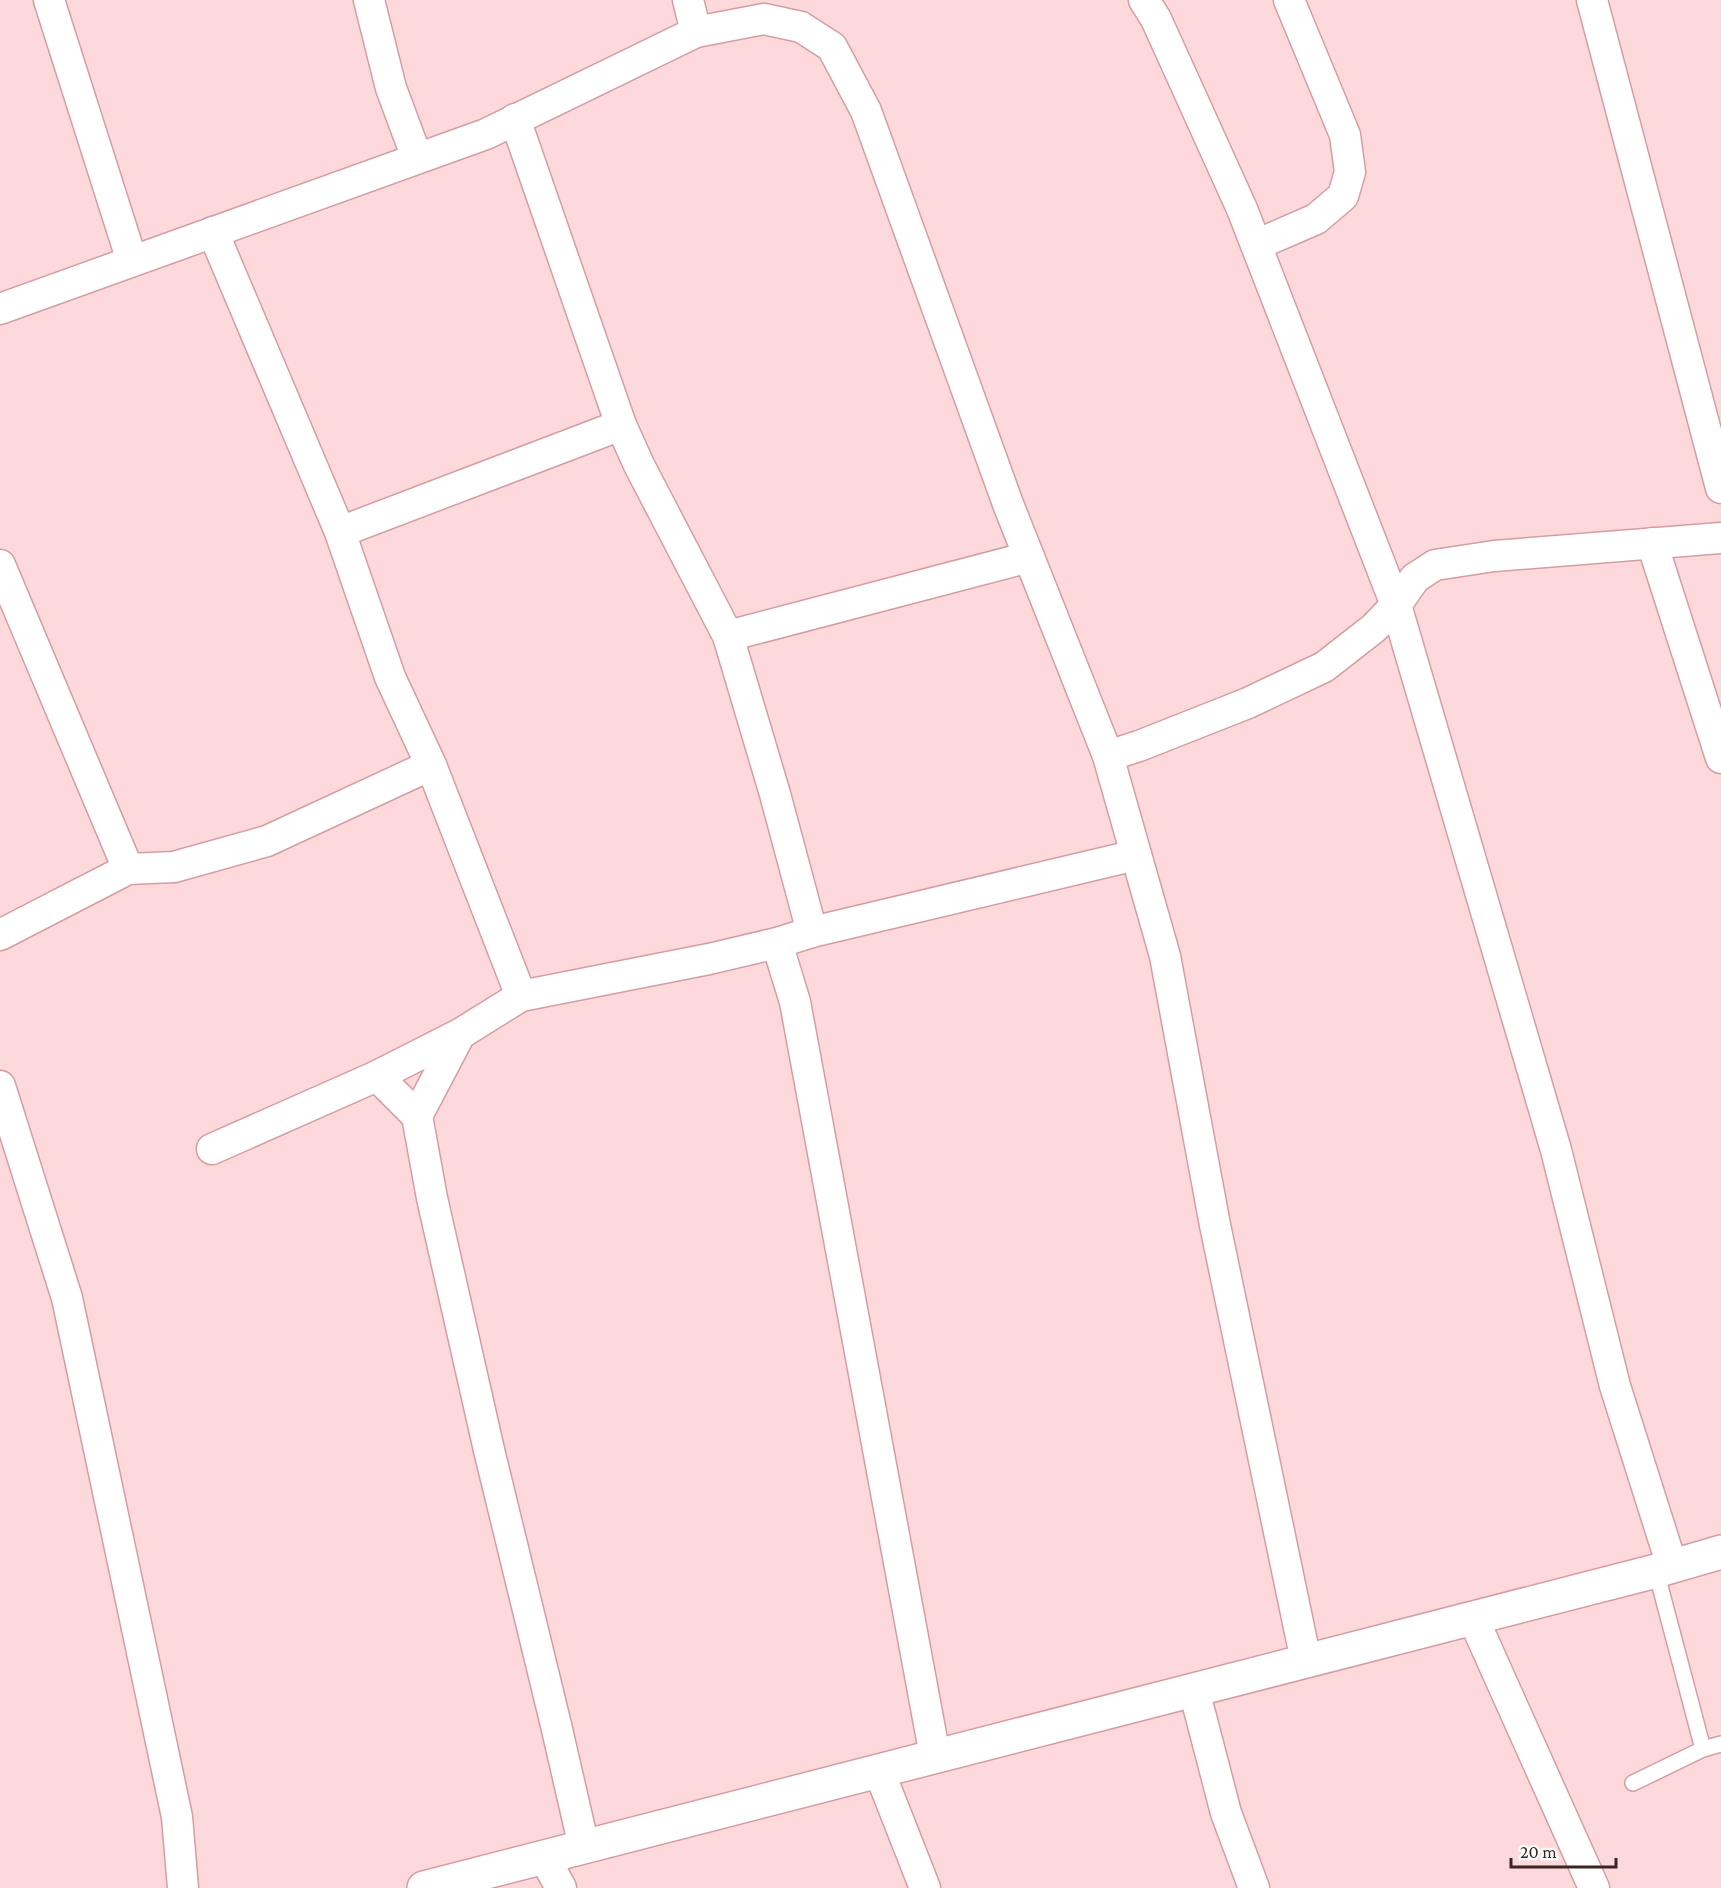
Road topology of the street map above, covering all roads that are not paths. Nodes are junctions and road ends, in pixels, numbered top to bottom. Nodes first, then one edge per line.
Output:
1 (49, 0) edge
2 (369, 0) edge
3 (688, 0) edge
4 (1144, 0) edge
5 (1289, 0) edge
6 (1592, 0) edge
7 (696, 32) junction
8 (515, 119) junction
9 (417, 158) junction
10 (213, 232) junction
11 (1256, 244) junction
12 (132, 261) junction
13 (0, 309) edge
14 (621, 425) junction
15 (1721, 488) edge
16 (340, 532) junction
17 (1721, 538) edge
18 (1652, 543) junction
19 (1029, 557) junction
20 (0, 565) edge
21 (1396, 606) junction
22 (728, 636) junction
23 (1108, 756) junction
24 (1721, 758) edge
25 (431, 765) junction
26 (1136, 855) junction
27 (128, 869) junction
28 (812, 932) junction
29 (0, 935) edge
30 (777, 943) junction
31 (521, 996) junction
32 (460, 1034) junction
33 (377, 1076) junction
34 (0, 1086) edge
35 (417, 1116) junction
36 (212, 1149) dead end
37 (1721, 1552) edge
38 (1664, 1568) junction
39 (1473, 1618) junction
40 (1306, 1661) junction
41 (1194, 1690) junction
42 (1721, 1744) edge
43 (1702, 1749) junction
44 (935, 1756) junction
45 (879, 1771) junction
46 (1633, 1783) dead end
47 (584, 1847) junction
48 (544, 1857) junction
49 (183, 1888) edge
50 (424, 1888) edge
51 (561, 1888) edge
52 (925, 1888) edge
53 (1254, 1888) edge
54 (1594, 1888) edge

1 - 12 street
2 - 9 street
3 - 7 street
4 - 11 street
5 - 11 street
6 - 15 street
7 - 8 street
7 - 19 street
8 - 9 street
8 - 14 street
9 - 10 street
10 - 12 street
10 - 16 street
11 - 21 street
12 - 13 street
14 - 16 street
14 - 22 street
16 - 25 street
17 - 18 street
18 - 21 street
18 - 24 street
19 - 22 street
19 - 23 street
20 - 27 street
21 - 23 street
21 - 38 street
22 - 28 street
23 - 26 street
25 - 27 street
25 - 31 street
26 - 28 street
26 - 40 street
27 - 29 street
28 - 30 street
30 - 31 street
30 - 44 street
31 - 32 street
32 - 33 street
32 - 35 street
33 - 35 street
33 - 36 street
34 - 49 street
35 - 47 street
37 - 38 main road
38 - 39 main road
38 - 43 lane
39 - 40 main road
39 - 54 street
40 - 41 main road
41 - 44 main road
41 - 53 street
42 - 43 lane
43 - 46 lane
44 - 45 main road
45 - 47 main road
45 - 52 street
47 - 48 main road
48 - 50 main road
48 - 51 street

